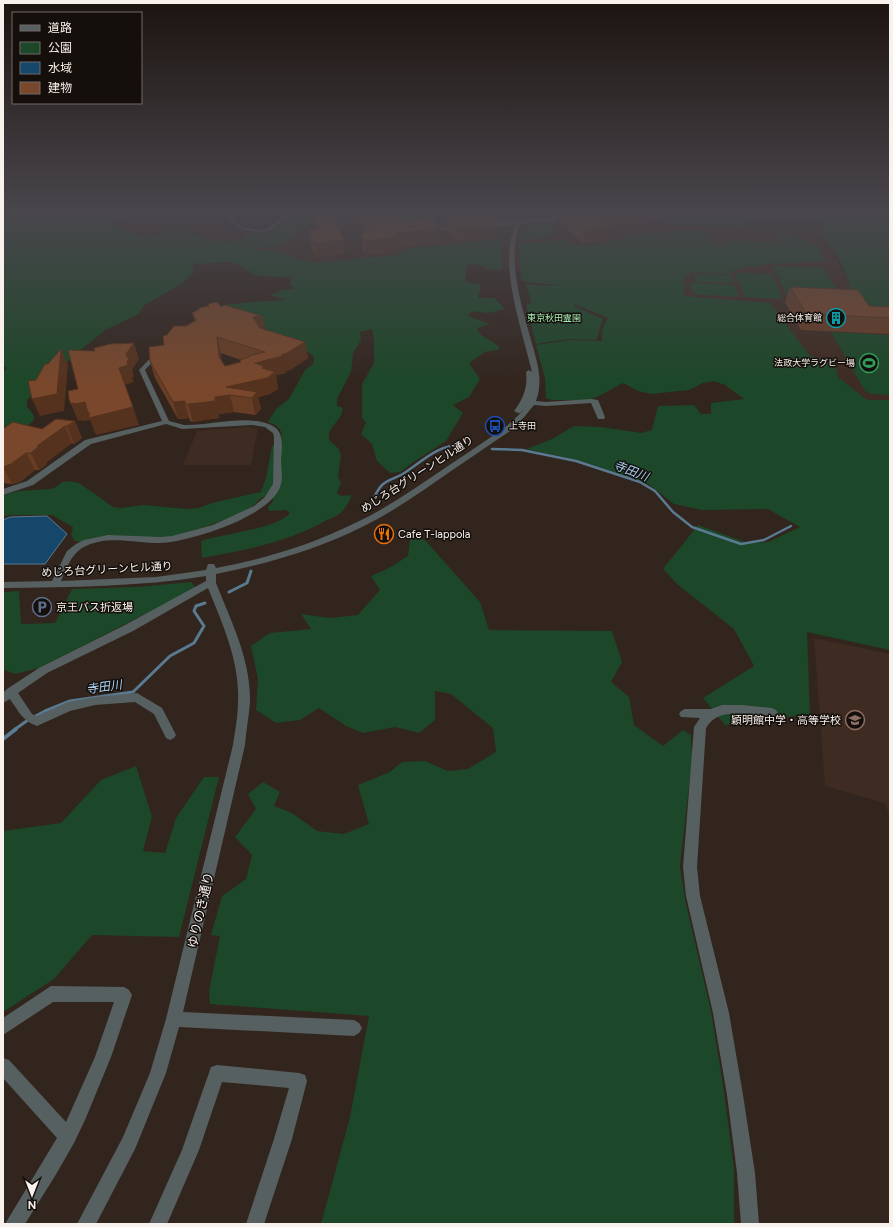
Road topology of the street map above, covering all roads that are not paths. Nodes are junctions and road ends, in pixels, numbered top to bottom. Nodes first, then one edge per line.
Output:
1 (513, 270) edge
2 (167, 344) edge
3 (529, 402) junction
4 (601, 417) dead end
5 (166, 422) junction
6 (3, 492) edge
7 (211, 574) junction
8 (3, 579) edge
9 (57, 580) junction
10 (3, 585) edge
11 (7, 696) edge
12 (710, 713) junction
13 (772, 713) dead end
14 (685, 714) dead end
15 (170, 735) dead end
16 (174, 1019) junction
17 (3, 1027) edge
18 (354, 1028) dead end
19 (3, 1066) edge
20 (68, 1137) junction
21 (14, 1224) edge
22 (86, 1224) edge
23 (158, 1224) edge
24 (255, 1224) edge
25 (750, 1224) edge

1 - 3 street, めじろ台グリーンヒル通り
2 - 5 street
3 - 4 street
3 - 7 street, めじろ台グリーンヒル通り
5 - 6 street
5 - 9 street
7 - 9 street, めじろ台グリーンヒル通り
7 - 11 street
7 - 16 street, ゆりのき通り
8 - 9 street, めじろ台グリーンヒル通り
9 - 10 street, めじろ台グリーンヒル通り
11 - 15 street
12 - 13 street
12 - 14 street
12 - 25 street
16 - 18 street
16 - 22 street, ゆりのき通り
17 - 20 street
19 - 20 street
20 - 21 street
23 - 24 street

